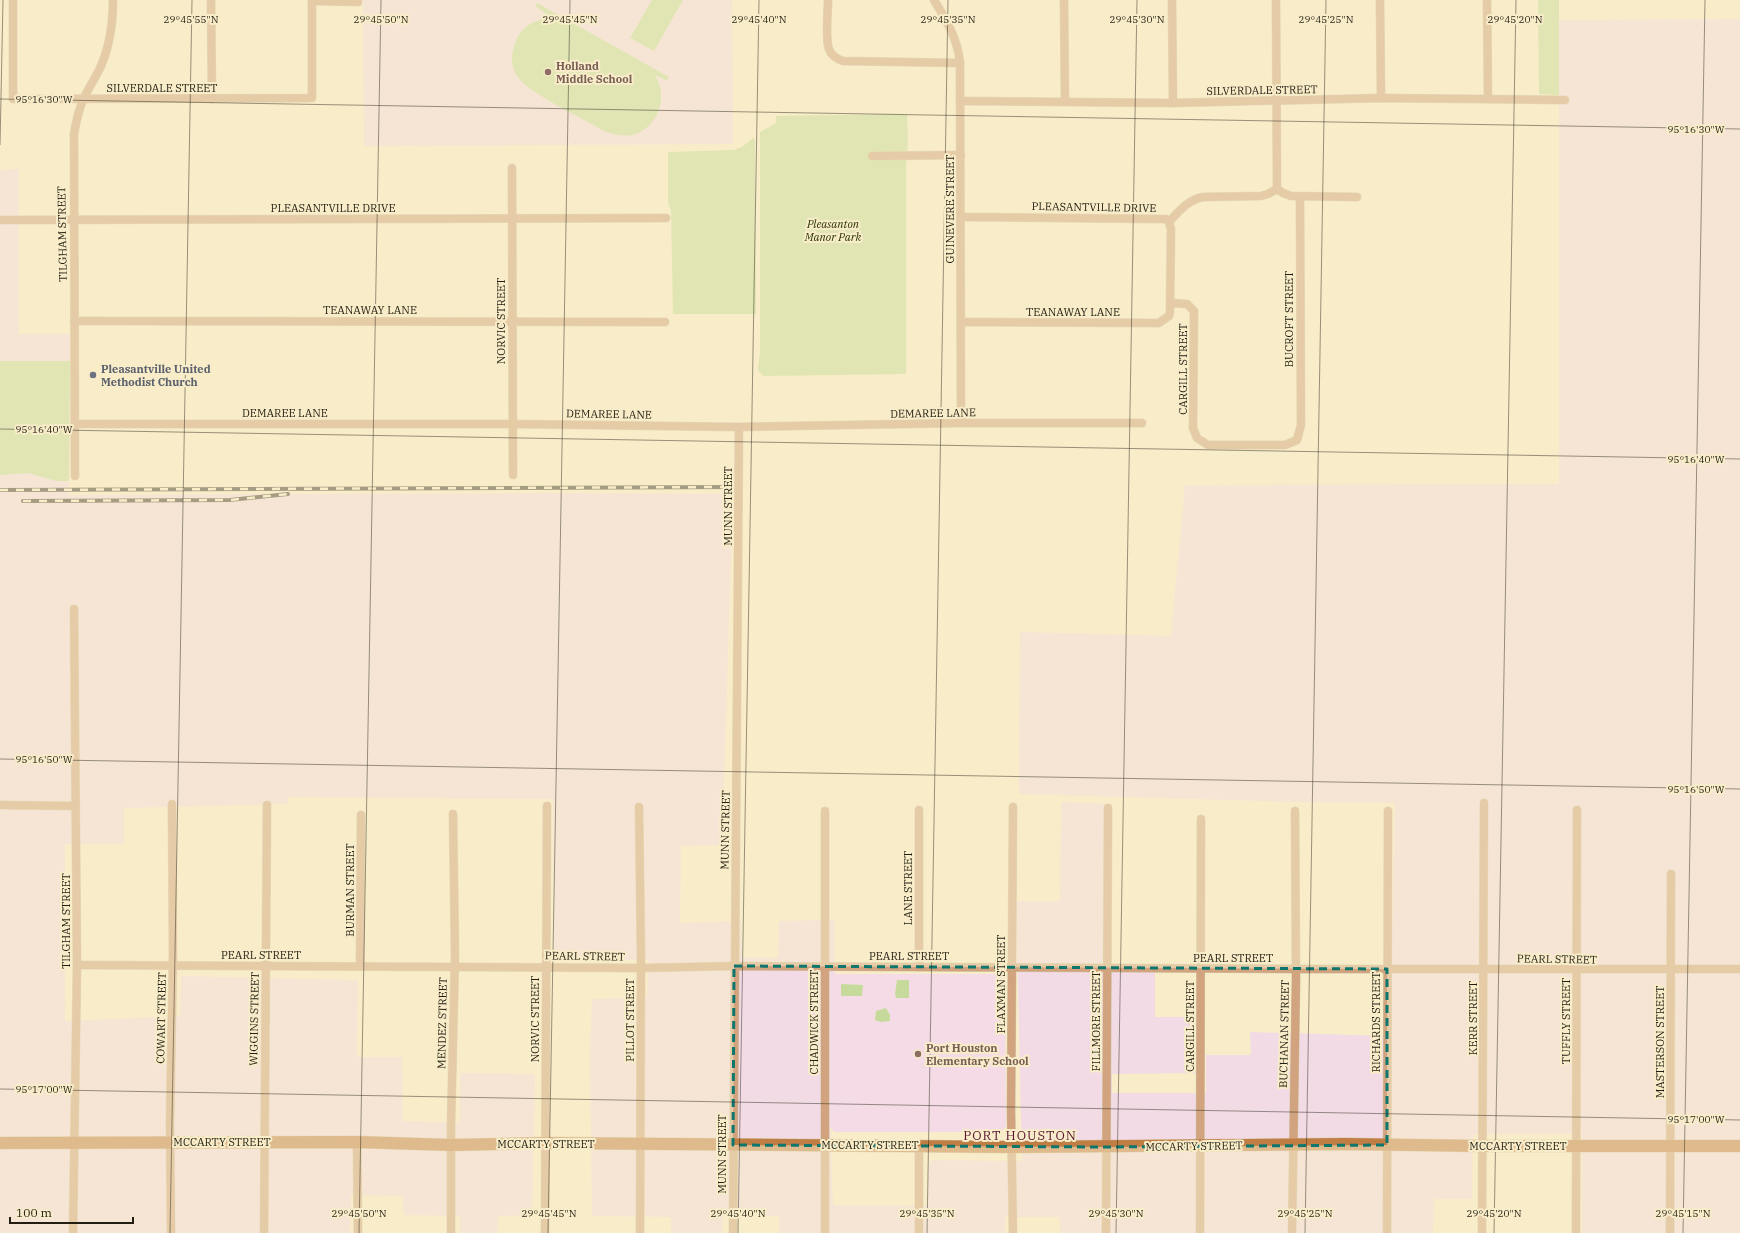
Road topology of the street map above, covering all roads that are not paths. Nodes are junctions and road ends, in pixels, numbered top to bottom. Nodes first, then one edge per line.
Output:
1 (13, 0) edge
2 (113, 0) edge
3 (212, 0) edge
4 (828, 0) edge
5 (934, 0) edge
6 (1064, 0) edge
7 (1172, 0) edge
8 (1276, 0) edge
9 (1380, 0) edge
10 (1487, 0) edge
11 (312, 1) edge
12 (358, 2) dead end
13 (960, 63) junction
14 (1381, 98) junction
15 (1488, 98) junction
16 (212, 99) junction
17 (83, 100) junction
18 (1276, 100) junction
19 (1565, 100) dead end
20 (960, 101) junction
21 (1065, 101) junction
22 (1173, 102) junction
23 (961, 155) junction
24 (872, 156) dead end
25 (512, 168) dead end
26 (1277, 189) junction
27 (1300, 197) junction
28 (1357, 197) dead end
29 (961, 217) junction
30 (666, 218) dead end
31 (73, 219) junction
32 (512, 219) junction
33 (0, 220) edge
34 (1169, 222) junction
35 (1171, 303) junction
36 (74, 321) junction
37 (512, 321) junction
38 (665, 322) dead end
39 (961, 322) junction
40 (961, 423) junction
41 (1142, 423) dead end
42 (75, 424) junction
43 (512, 424) junction
44 (739, 427) junction
45 (1197, 438) joint
46 (513, 475) dead end
47 (74, 476) dead end
48 (74, 609) dead end
49 (1484, 803) dead end
50 (172, 804) dead end
51 (0, 805) edge
52 (267, 805) dead end
53 (76, 806) junction
54 (547, 806) dead end
55 (639, 807) dead end
56 (1012, 807) dead end
57 (1108, 808) dead end
58 (920, 810) dead end
59 (1295, 810) dead end
60 (1577, 810) dead end
61 (825, 811) dead end
62 (1388, 811) dead end
63 (453, 814) dead end
64 (361, 815) dead end
65 (1201, 820) dead end
66 (1671, 874) dead end
67 (77, 965) junction
68 (173, 966) junction
69 (266, 966) junction
70 (360, 966) junction
71 (454, 966) junction
72 (734, 966) junction
73 (547, 967) junction
74 (825, 967) junction
75 (919, 967) junction
76 (1012, 967) junction
77 (641, 968) junction
78 (1107, 968) junction
79 (1201, 969) junction
80 (1387, 969) junction
81 (1484, 969) junction
82 (1740, 969) edge
83 (1296, 970) junction
84 (1577, 970) junction
85 (1671, 970) junction
86 (170, 1142) junction
87 (357, 1142) junction
88 (0, 1143) edge
89 (264, 1143) junction
90 (546, 1143) junction
91 (74, 1144) junction
92 (1293, 1144) junction
93 (451, 1145) junction
94 (640, 1145) junction
95 (733, 1145) junction
96 (824, 1145) junction
97 (918, 1145) junction
98 (1386, 1145) junction
99 (1200, 1146) junction
100 (1483, 1146) junction
101 (1576, 1146) junction
102 (1670, 1146) junction
103 (1740, 1146) edge
104 (1012, 1147) junction
105 (1106, 1147) junction
106 (73, 1233) edge
107 (170, 1233) edge
108 (264, 1233) edge
109 (358, 1233) edge
110 (451, 1233) edge
111 (545, 1233) edge
112 (640, 1233) edge
113 (733, 1233) edge
114 (825, 1233) edge
115 (919, 1233) edge
116 (1013, 1233) edge
117 (1106, 1233) edge
118 (1200, 1233) edge
119 (1292, 1233) edge
120 (1387, 1233) edge
121 (1482, 1233) edge
122 (1576, 1233) edge
123 (1670, 1233) edge

1 - 17 street, SILVERDALE STREET
2 - 17 street, TILGHAM STREET
3 - 16 street
4 - 13 street
5 - 13 street, GUINEVERE STREET
6 - 21 street
7 - 22 street
8 - 18 street
9 - 14 street
10 - 15 street
11 - 12 street
11 - 16 street, SILVERDALE STREET
13 - 20 street, GUINEVERE STREET
14 - 15 street, SILVERDALE STREET
14 - 18 street, SILVERDALE STREET
15 - 19 street, SILVERDALE STREET
16 - 17 street, SILVERDALE STREET
17 - 31 street, TILGHAM STREET
18 - 22 street, SILVERDALE STREET
18 - 26 street
20 - 21 street, SILVERDALE STREET
20 - 23 street, GUINEVERE STREET
21 - 22 street, SILVERDALE STREET
23 - 24 street
23 - 29 street, GUINEVERE STREET
25 - 32 street, NORVIC STREET
26 - 27 street
26 - 34 street, PLEASANTVILLE DRIVE
27 - 28 street
27 - 45 street, BUCROFT STREET
29 - 34 street, PLEASANTVILLE DRIVE
29 - 39 street, GUINEVERE STREET
30 - 32 street, PLEASANTVILLE DRIVE
31 - 32 street, PLEASANTVILLE DRIVE
31 - 33 street, PLEASANTVILLE DRIVE
31 - 36 street, TILGHAM STREET
32 - 37 street, NORVIC STREET
34 - 35 street
35 - 39 street, TEANAWAY LANE
35 - 45 street, CARGILL STREET
36 - 37 street, TEANAWAY LANE
36 - 42 street, TILGHAM STREET
37 - 38 street, TEANAWAY LANE
37 - 43 street, NORVIC STREET
39 - 40 street, GUINEVERE STREET
40 - 41 street, DEMAREE LANE
40 - 44 street, DEMAREE LANE
42 - 43 street, DEMAREE LANE
42 - 47 street, TILGHAM STREET
43 - 44 street, DEMAREE LANE
43 - 46 street, NORVIC STREET
44 - 72 street, MUNN STREET
48 - 53 street, TILGHAM STREET
49 - 81 street, KERR STREET
50 - 68 street, COWART STREET
51 - 53 street
52 - 69 street, WIGGINS STREET
53 - 67 street, TILGHAM STREET
54 - 73 street, NORVIC STREET
55 - 77 street, PILLOT STREET
56 - 76 street, FLAXMAN STREET
57 - 78 street, FILLMORE STREET
58 - 75 street, LANE STREET
59 - 83 street, BUCHANAN STREET
60 - 84 street, TUFFLY STREET
61 - 74 street, CHADWICK STREET
62 - 80 street, RICHARDS STREET
63 - 71 street, MENDEZ STREET
64 - 70 street, BURMAN STREET
65 - 79 street, CARGILL STREET
66 - 85 street, MASTERSON STREET
67 - 68 street, PEARL STREET
67 - 91 street, TILGHAM STREET
68 - 69 street, PEARL STREET
68 - 86 street, COWART STREET
69 - 70 street, PEARL STREET
69 - 89 street, WIGGINS STREET
70 - 71 street, PEARL STREET
71 - 73 street, PEARL STREET
71 - 93 street, MENDEZ STREET
72 - 74 street, PEARL STREET
72 - 77 street, PEARL STREET
72 - 95 street, MUNN STREET
73 - 77 street, PEARL STREET
73 - 90 street, NORVIC STREET
74 - 75 street, PEARL STREET
74 - 96 street, CHADWICK STREET
75 - 76 street, PEARL STREET
76 - 78 street, PEARL STREET
76 - 104 street, FLAXMAN STREET
77 - 94 street, PILLOT STREET
78 - 79 street, PEARL STREET
78 - 105 street, FILLMORE STREET
79 - 83 street, PEARL STREET
79 - 99 street, CARGILL STREET
80 - 81 street, PEARL STREET
80 - 83 street, PEARL STREET
80 - 98 street, RICHARDS STREET
81 - 84 street, PEARL STREET
81 - 100 street, KERR STREET
82 - 85 street, PEARL STREET
83 - 92 street, BUCHANAN STREET
84 - 85 street, PEARL STREET
84 - 101 street, TUFFLY STREET
85 - 102 street, MASTERSON STREET
86 - 89 main road, MCCARTY STREET
86 - 91 main road, MCCARTY STREET
86 - 107 street, COWART STREET
87 - 89 main road, MCCARTY STREET
87 - 93 main road, MCCARTY STREET
87 - 109 street
88 - 91 main road, MCCARTY STREET
89 - 108 street, WIGGINS STREET
90 - 93 main road, MCCARTY STREET
90 - 94 main road, MCCARTY STREET
90 - 111 street, NORVIC STREET
91 - 106 street, TILGHAM STREET
92 - 98 main road, MCCARTY STREET
92 - 99 main road, MCCARTY STREET
92 - 119 street, BUCHANAN STREET
93 - 110 street, MENDEZ STREET
94 - 95 main road, MCCARTY STREET
94 - 112 street, PILLOT STREET
95 - 96 main road, MCCARTY STREET
95 - 113 street, MUNN STREET
96 - 97 main road, MCCARTY STREET
96 - 114 street, CHADWICK STREET
97 - 104 main road, MCCARTY STREET
97 - 115 street
98 - 100 main road, MCCARTY STREET
98 - 120 street, RICHARDS STREET
99 - 105 main road, MCCARTY STREET
99 - 118 street, CARGILL STREET
100 - 101 main road, MCCARTY STREET
100 - 121 street, KERR STREET
101 - 102 main road, MCCARTY STREET
101 - 122 street, TUFFLY STREET
102 - 103 main road, MCCARTY STREET
102 - 123 street, MASTERSON STREET
104 - 105 main road, MCCARTY STREET
104 - 116 street, FLAXMAN STREET
105 - 117 street, FILLMORE STREET

